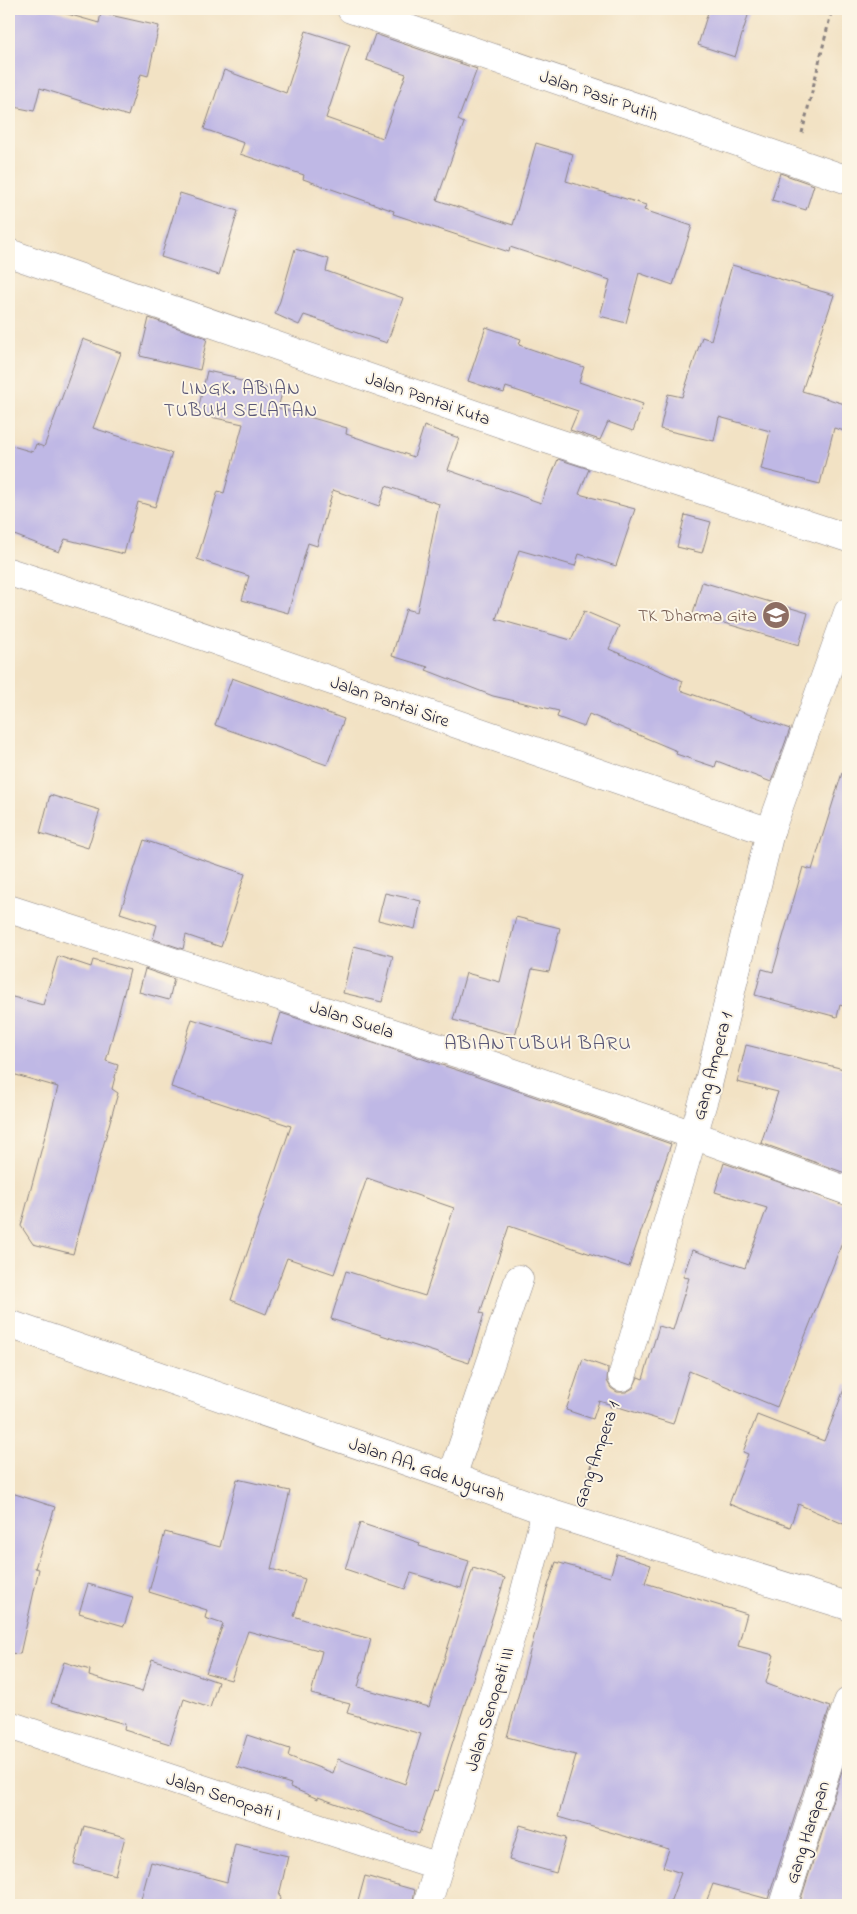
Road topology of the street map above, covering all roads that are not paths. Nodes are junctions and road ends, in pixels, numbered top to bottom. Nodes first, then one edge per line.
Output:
1 (351, 9) edge
2 (848, 180) edge
3 (9, 253) edge
4 (848, 538) edge
5 (9, 572) edge
6 (848, 612) edge
7 (770, 832) junction
8 (9, 909) edge
9 (693, 1135) junction
10 (848, 1192) edge
11 (518, 1279) dead end
12 (9, 1324) edge
13 (622, 1377) road end
14 (452, 1477) junction
15 (546, 1511) junction
16 (848, 1606) edge
17 (848, 1702) edge
18 (9, 1725) edge
19 (439, 1867) junction
20 (427, 1905) edge
21 (783, 1905) edge

1 - 2 street, Jalan Pasir Putih
3 - 4 street, Jalan Pantai Kuta
5 - 7 street, Jalan Pantai Sire
6 - 7 street, Gang Ampera 1
7 - 9 street, Gang Ampera 1
8 - 9 street, Jalan Suela
9 - 10 street, Jalan Suela
9 - 13 street, Gang Ampera 1
11 - 14 street
12 - 14 street, Jalan AA. Gde Ngurah
14 - 15 street, Jalan AA. Gde Ngurah
15 - 16 street, Jalan AA. Gde Ngurah
15 - 19 street, Jalan Senopati III
17 - 21 street, Gang Harapan
18 - 19 street, Jalan Senopati I
19 - 20 street, Jalan Senopati III

